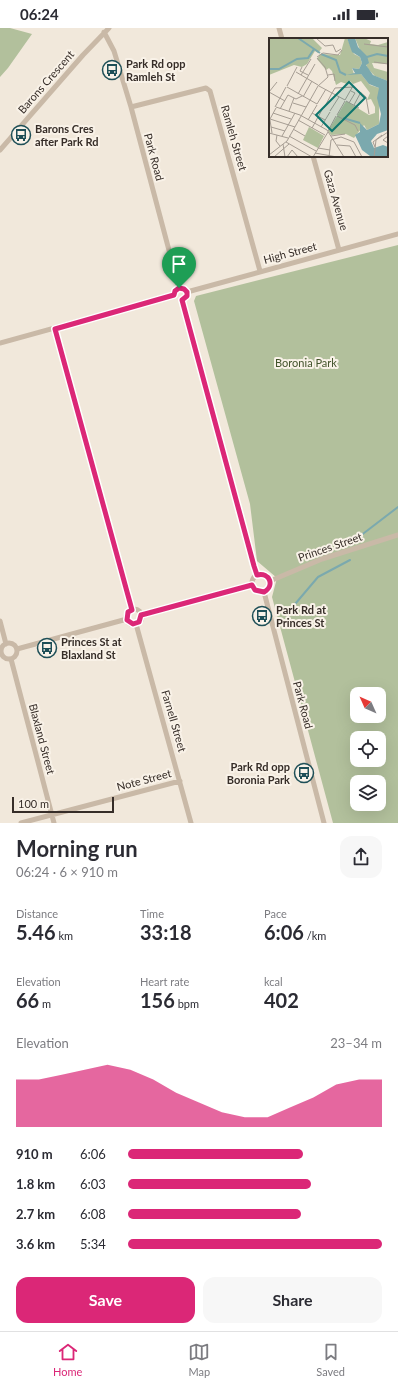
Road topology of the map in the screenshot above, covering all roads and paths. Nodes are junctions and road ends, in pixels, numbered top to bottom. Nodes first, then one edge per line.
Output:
1 (109, 28) edge
2 (279, 28) edge
3 (104, 32) junction
4 (282, 38) edge
5 (130, 107) junction
6 (0, 150) edge
7 (313, 157) edge
8 (398, 234) edge
9 (340, 250) junction
10 (260, 271) junction
11 (179, 288) junction
12 (187, 292) junction
13 (174, 295) junction
14 (182, 300) junction
15 (55, 329) junction
16 (0, 343) edge
17 (398, 535) edge
18 (257, 575) junction
19 (270, 581) junction
20 (252, 585) junction
21 (264, 592) junction
22 (132, 610) junction
23 (141, 615) junction
24 (127, 619) junction
25 (0, 621) edge
26 (136, 624) junction
27 (6, 644) junction
28 (17, 649) junction
29 (1, 653) edge
30 (11, 659) junction
31 (180, 781) junction
32 (52, 814) junction
33 (21, 823) edge
34 (54, 823) edge
35 (191, 823) edge
36 (324, 823) edge

1 - 3 street, Barons Crescent
2 - 4 street
3 - 5 street, Park Road
3 - 6 street, Barons Crescent
5 - 10 street, Ramleh Street
5 - 11 street, Park Road
7 - 9 street, Gaza Avenue
8 - 9 street, High Street
9 - 10 street, High Street
10 - 12 street, High Street
11 - 12 street
11 - 13 street
12 - 14 street
13 - 14 street
13 - 15 street
14 - 18 street
15 - 16 street
15 - 22 street
17 - 19 street, Princes Street
18 - 19 street
18 - 20 street
19 - 21 street
20 - 21 street
20 - 23 street
21 - 36 street, Park Road
22 - 23 street
22 - 24 street
23 - 26 street
24 - 26 street
24 - 28 street
25 - 27 street
26 - 31 street, Farnell Street
27 - 28 street
27 - 29 street
28 - 30 street
29 - 30 street
30 - 32 street, Blaxland Street
31 - 32 street, Note Street
31 - 35 street, Farnell Street
32 - 33 street, Note Street
32 - 34 street, Blaxland Street

